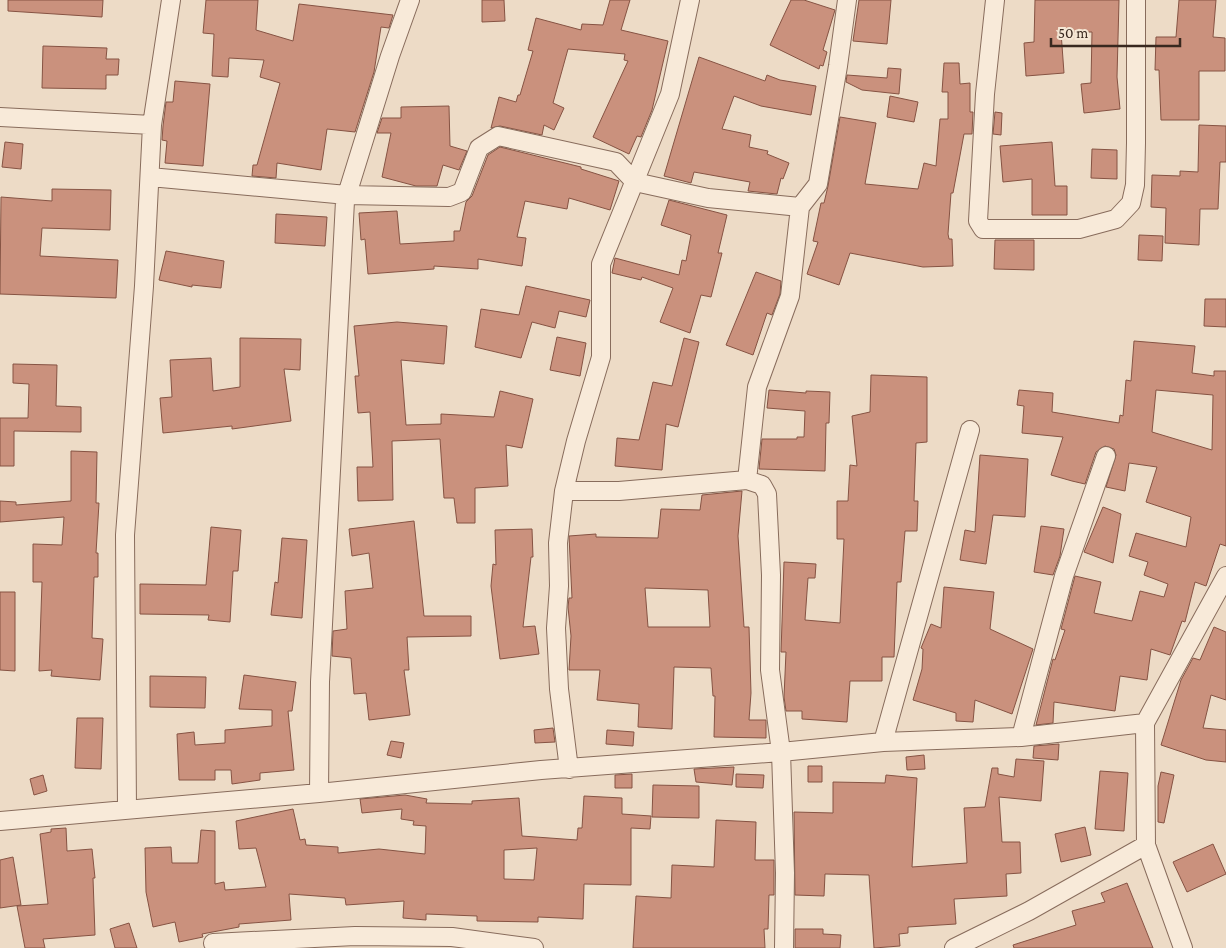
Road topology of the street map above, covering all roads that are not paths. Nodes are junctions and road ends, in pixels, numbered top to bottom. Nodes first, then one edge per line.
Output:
1 (170, 0) edge
2 (410, 0) edge
3 (690, 0) edge
4 (846, 0) edge
5 (995, 0) edge
6 (1136, 0) edge
7 (0, 116) edge
8 (152, 124) junction
9 (150, 177) junction
10 (635, 182) junction
11 (346, 195) junction
12 (800, 206) junction
13 (970, 430) dead end
14 (1106, 456) dead end
15 (747, 480) junction
16 (564, 491) junction
17 (1226, 576) edge
18 (1146, 723) junction
19 (1021, 738) junction
20 (883, 742) junction
21 (781, 752) junction
22 (569, 769) junction
23 (319, 793) junction
24 (128, 809) junction
25 (0, 821) edge
26 (1146, 844) junction
27 (214, 944) dead end
28 (534, 948) edge
29 (784, 948) edge
30 (954, 948) edge
31 (1183, 948) edge

1 - 8 street
2 - 11 street
3 - 10 street
4 - 12 street
5 - 6 street
7 - 8 street
8 - 9 street
9 - 11 street
9 - 24 street
10 - 11 street
10 - 12 street
10 - 16 street
11 - 23 street
12 - 15 street
13 - 20 street
14 - 19 street
15 - 16 street
15 - 21 street
16 - 22 street
17 - 18 street
18 - 19 street
18 - 26 street
19 - 20 street
20 - 21 street
21 - 22 street
21 - 29 street
22 - 23 street
23 - 24 street
24 - 25 street
26 - 30 street
26 - 31 street
27 - 28 street

